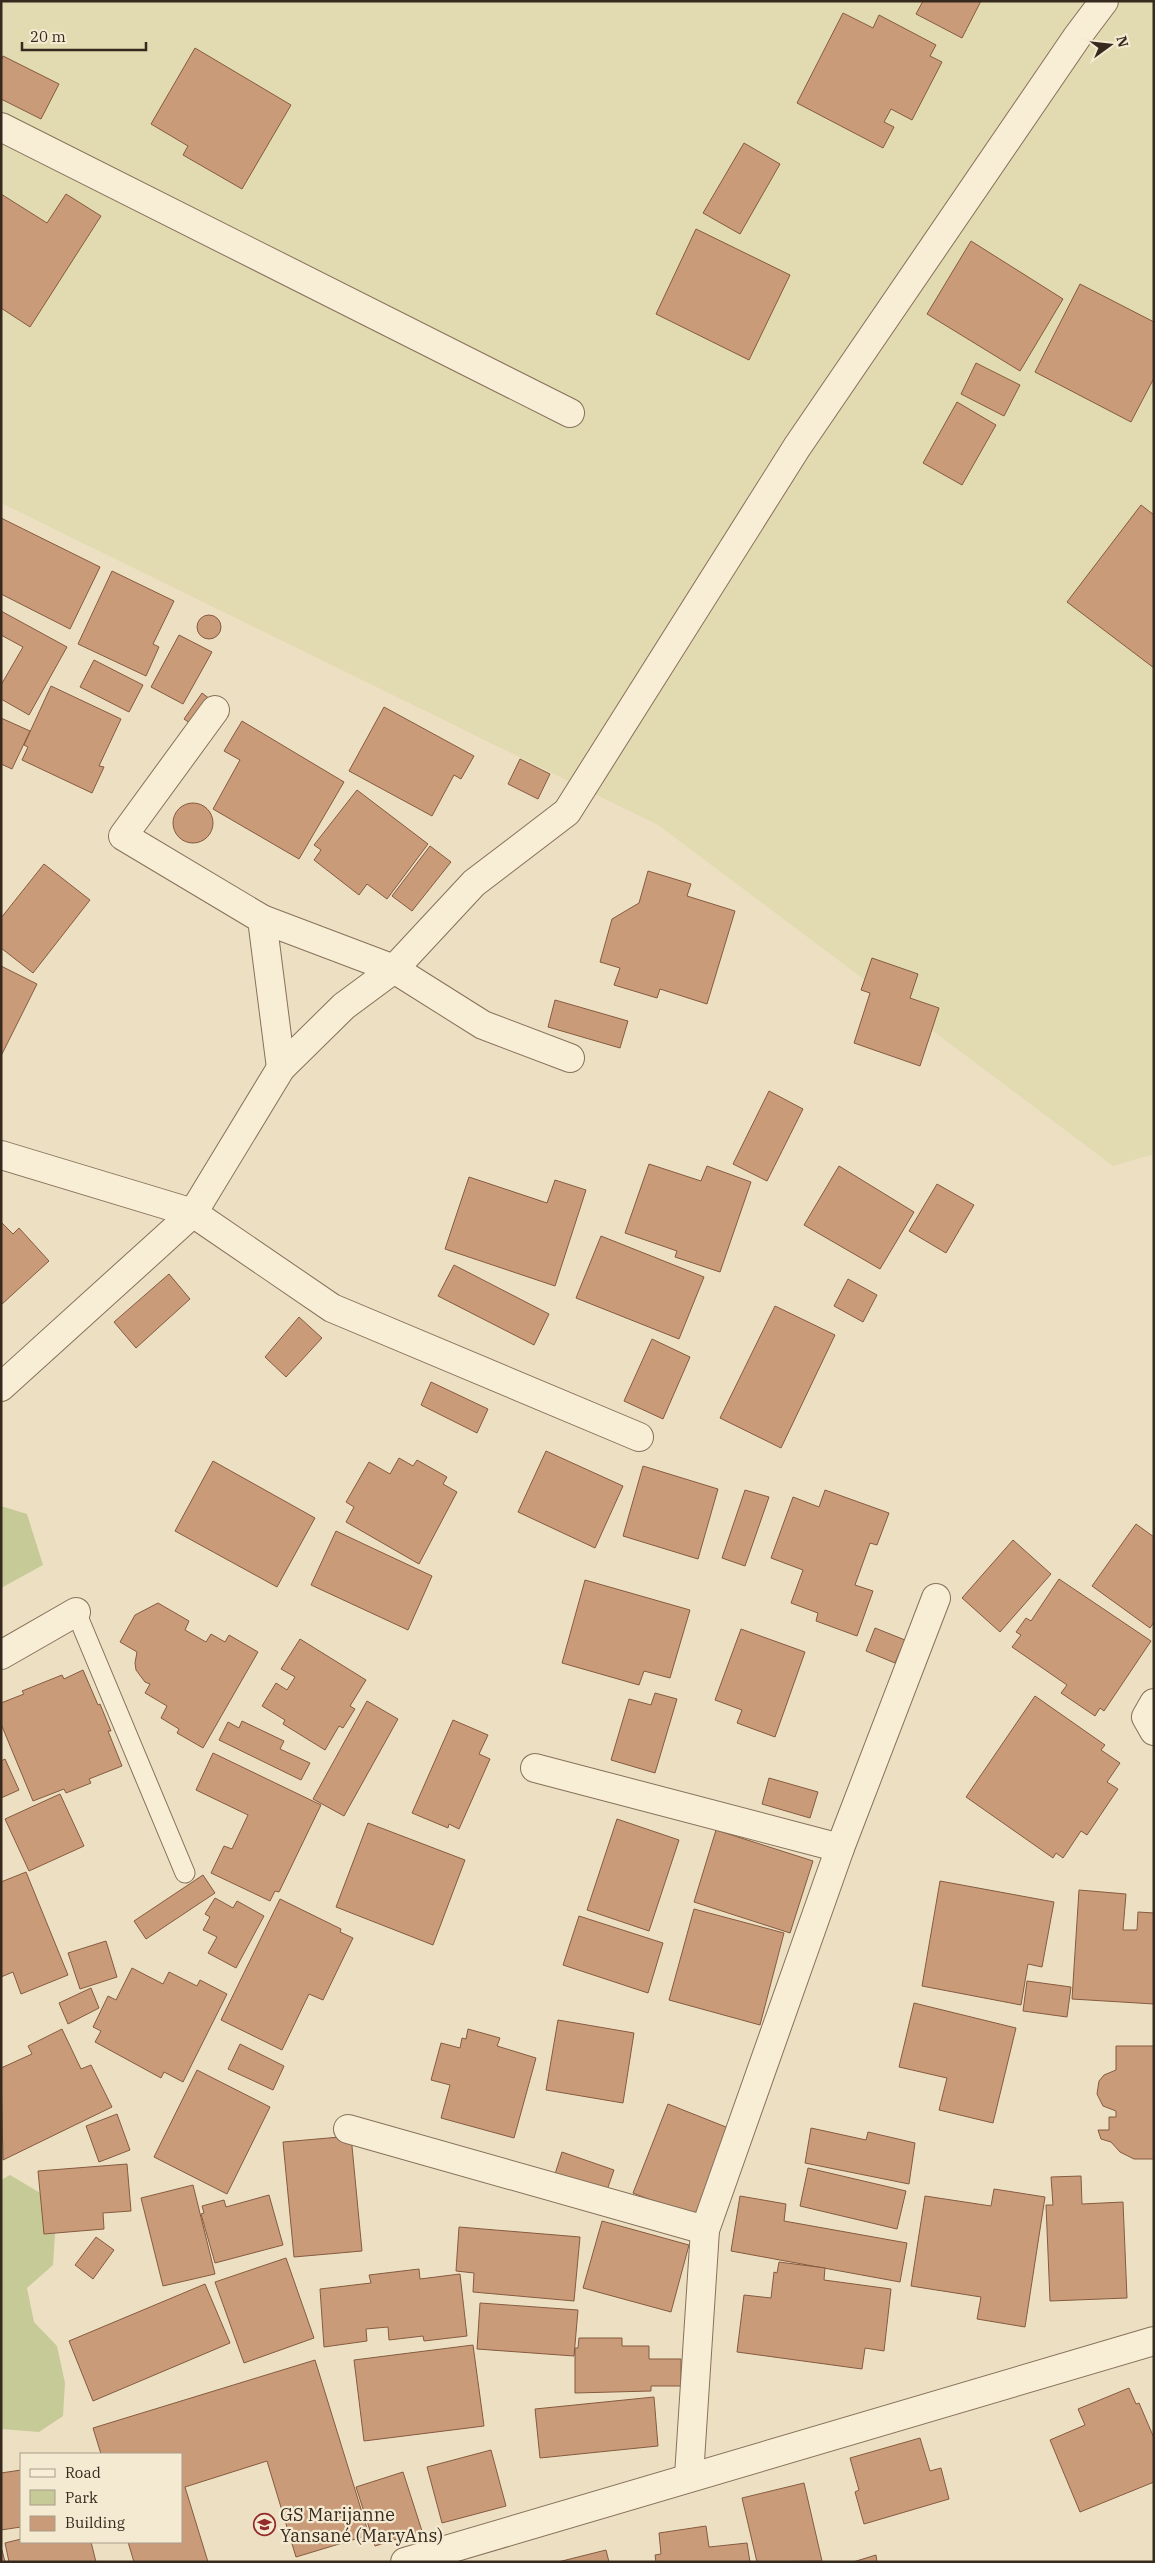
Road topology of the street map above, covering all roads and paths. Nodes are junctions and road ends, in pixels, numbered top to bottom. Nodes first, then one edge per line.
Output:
1 (1104, 1) edge
2 (1, 127) edge
3 (570, 413) dead end
4 (215, 710) dead end
5 (262, 918) junction
6 (394, 969) junction
7 (570, 1058) dead end
8 (282, 1068) junction
9 (1, 1155) edge
10 (193, 1214) junction
11 (1, 1387) edge
12 (639, 1436) dead end
13 (936, 1598) dead end
14 (76, 1612) joint
15 (1, 1655) edge
16 (1154, 1703) edge
17 (1154, 1731) edge
18 (535, 1768) dead end
19 (840, 1848) junction
20 (185, 1873) dead end
21 (348, 2128) dead end
22 (705, 2230) junction
23 (1154, 2341) edge
24 (689, 2476) junction
25 (405, 2562) edge

1 - 6 street
2 - 3 street
4 - 5 street
5 - 6 street
5 - 8 street
6 - 7 street
6 - 8 street
8 - 10 street
9 - 10 street
10 - 11 street
10 - 12 street
13 - 19 street
14 - 15 street
14 - 20 lane
16 - 17 street
18 - 19 street
19 - 22 street
21 - 22 street
22 - 24 street
23 - 24 street
24 - 25 street

